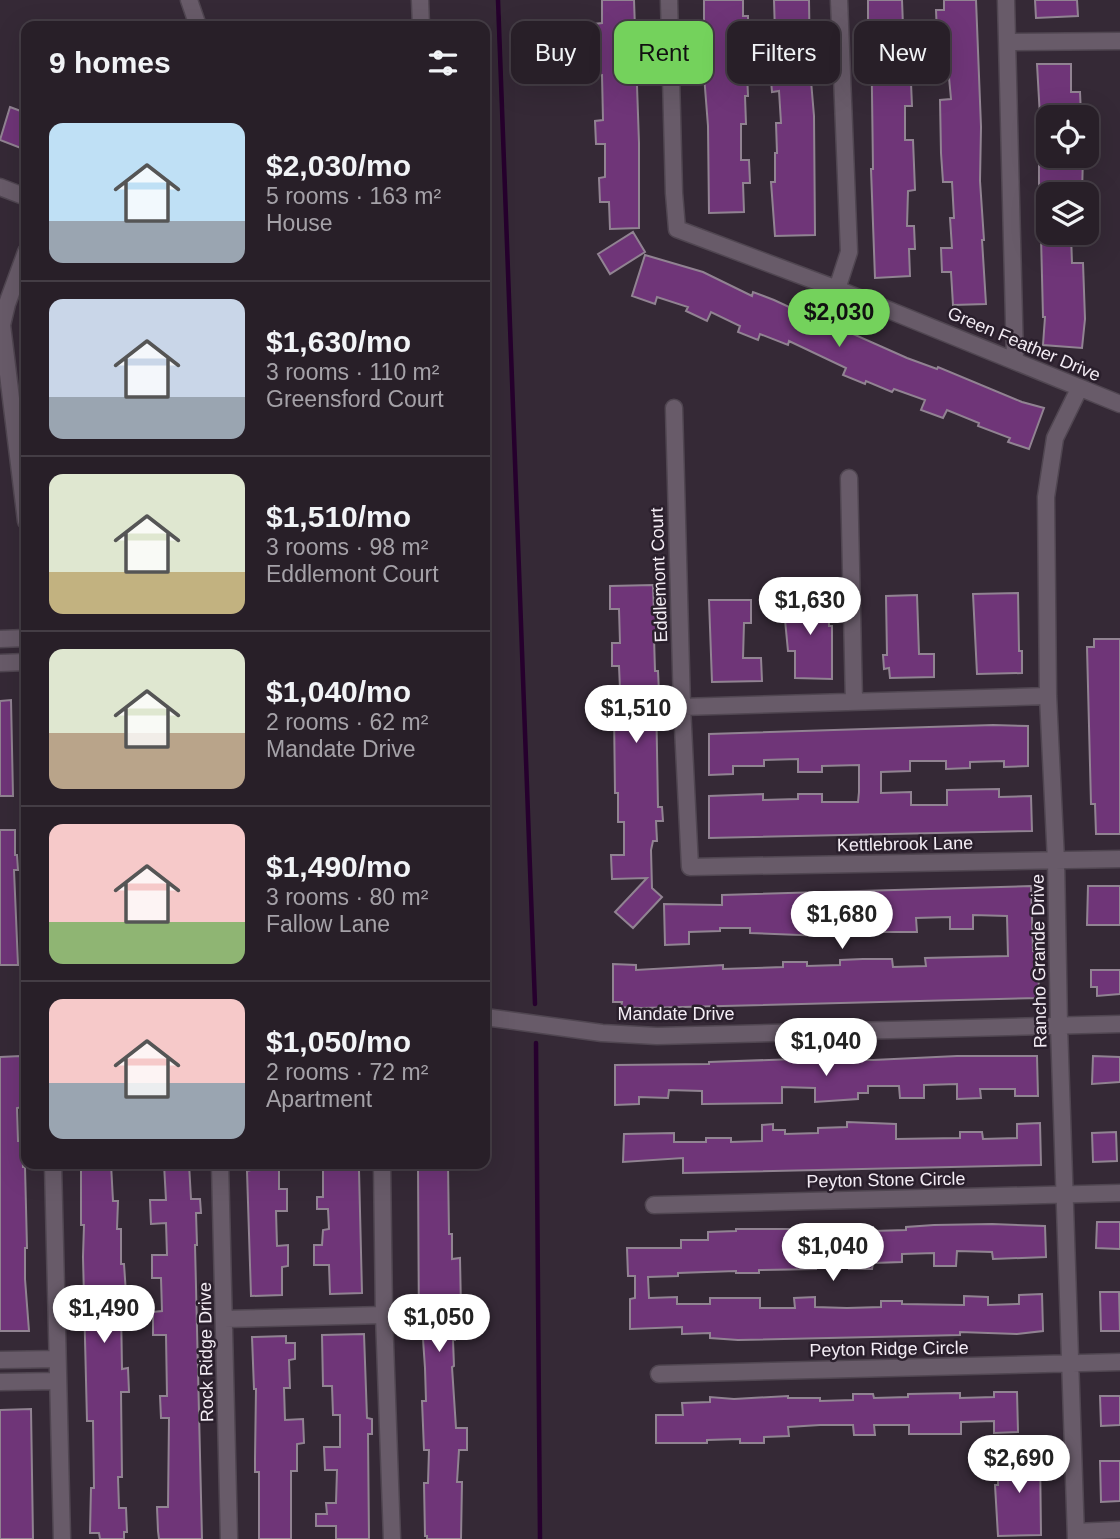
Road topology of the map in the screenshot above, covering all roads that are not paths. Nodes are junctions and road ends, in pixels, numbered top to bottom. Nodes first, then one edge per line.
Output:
1 (189, 0) edge
2 (420, 0) edge
3 (669, 0) edge
4 (839, 0) edge
5 (1006, 0) edge
6 (196, 21) edge
7 (421, 21) edge
8 (1120, 41) edge
9 (1007, 42) junction
10 (0, 187) edge
11 (21, 195) edge
12 (21, 266) edge
13 (837, 289) junction
14 (1015, 360) junction
15 (1079, 388) junction
16 (1120, 404) edge
17 (674, 408) dead end
18 (20, 424) edge
19 (849, 478) dead end
20 (21, 638) edge
21 (0, 639) edge
22 (21, 662) edge
23 (0, 663) edge
24 (1048, 696) junction
25 (854, 702) junction
26 (682, 707) junction
27 (1120, 859) edge
28 (1056, 861) junction
29 (690, 867) joint
30 (490, 1018) edge
31 (1120, 1024) edge
32 (1059, 1026) junction
33 (53, 1169) edge
34 (219, 1169) edge
35 (382, 1169) edge
36 (1120, 1193) edge
37 (1065, 1195) junction
38 (654, 1205) dead end
39 (384, 1315) junction
40 (224, 1319) junction
41 (57, 1359) junction
42 (0, 1360) edge
43 (1120, 1362) edge
44 (1071, 1364) junction
45 (659, 1374) dead end
46 (0, 1381) edge
47 (57, 1381) junction
48 (1120, 1531) edge
49 (1076, 1535) edge
50 (62, 1539) edge
51 (229, 1539) edge
52 (392, 1539) edge

1 - 6 street
2 - 7 street
3 - 13 street, Green Feather Drive
4 - 13 street
5 - 9 street
8 - 9 street
9 - 14 street
10 - 11 street
12 - 18 street
13 - 14 street, Green Feather Drive
14 - 15 street, Green Feather Drive
15 - 16 street, Green Feather Drive
15 - 24 street, Rancho Grande Drive
17 - 26 street, Eddlemont Court
19 - 25 street
20 - 21 street
22 - 23 street
24 - 25 street
24 - 28 street, Rancho Grande Drive
25 - 26 street
26 - 29 street, Eddlemont Court
27 - 28 street, Kettlebrook Lane
28 - 29 street, Kettlebrook Lane
28 - 32 street, Rancho Grande Drive
30 - 32 street, Mandate Drive
31 - 32 street, Mandate Drive
32 - 37 street, Rancho Grande Drive
33 - 41 street
34 - 40 street, Rock Ridge Drive
35 - 39 street
36 - 37 street, Peyton Stone Circle
37 - 38 street, Peyton Stone Circle
37 - 44 street, Rancho Grande Drive
39 - 40 street
39 - 52 street
40 - 51 street, Rock Ridge Drive
41 - 42 street
41 - 47 street
43 - 44 street, Peyton Ridge Circle
44 - 45 street, Peyton Ridge Circle
44 - 49 street, Rancho Grande Drive
46 - 47 street
47 - 50 street
48 - 49 street

